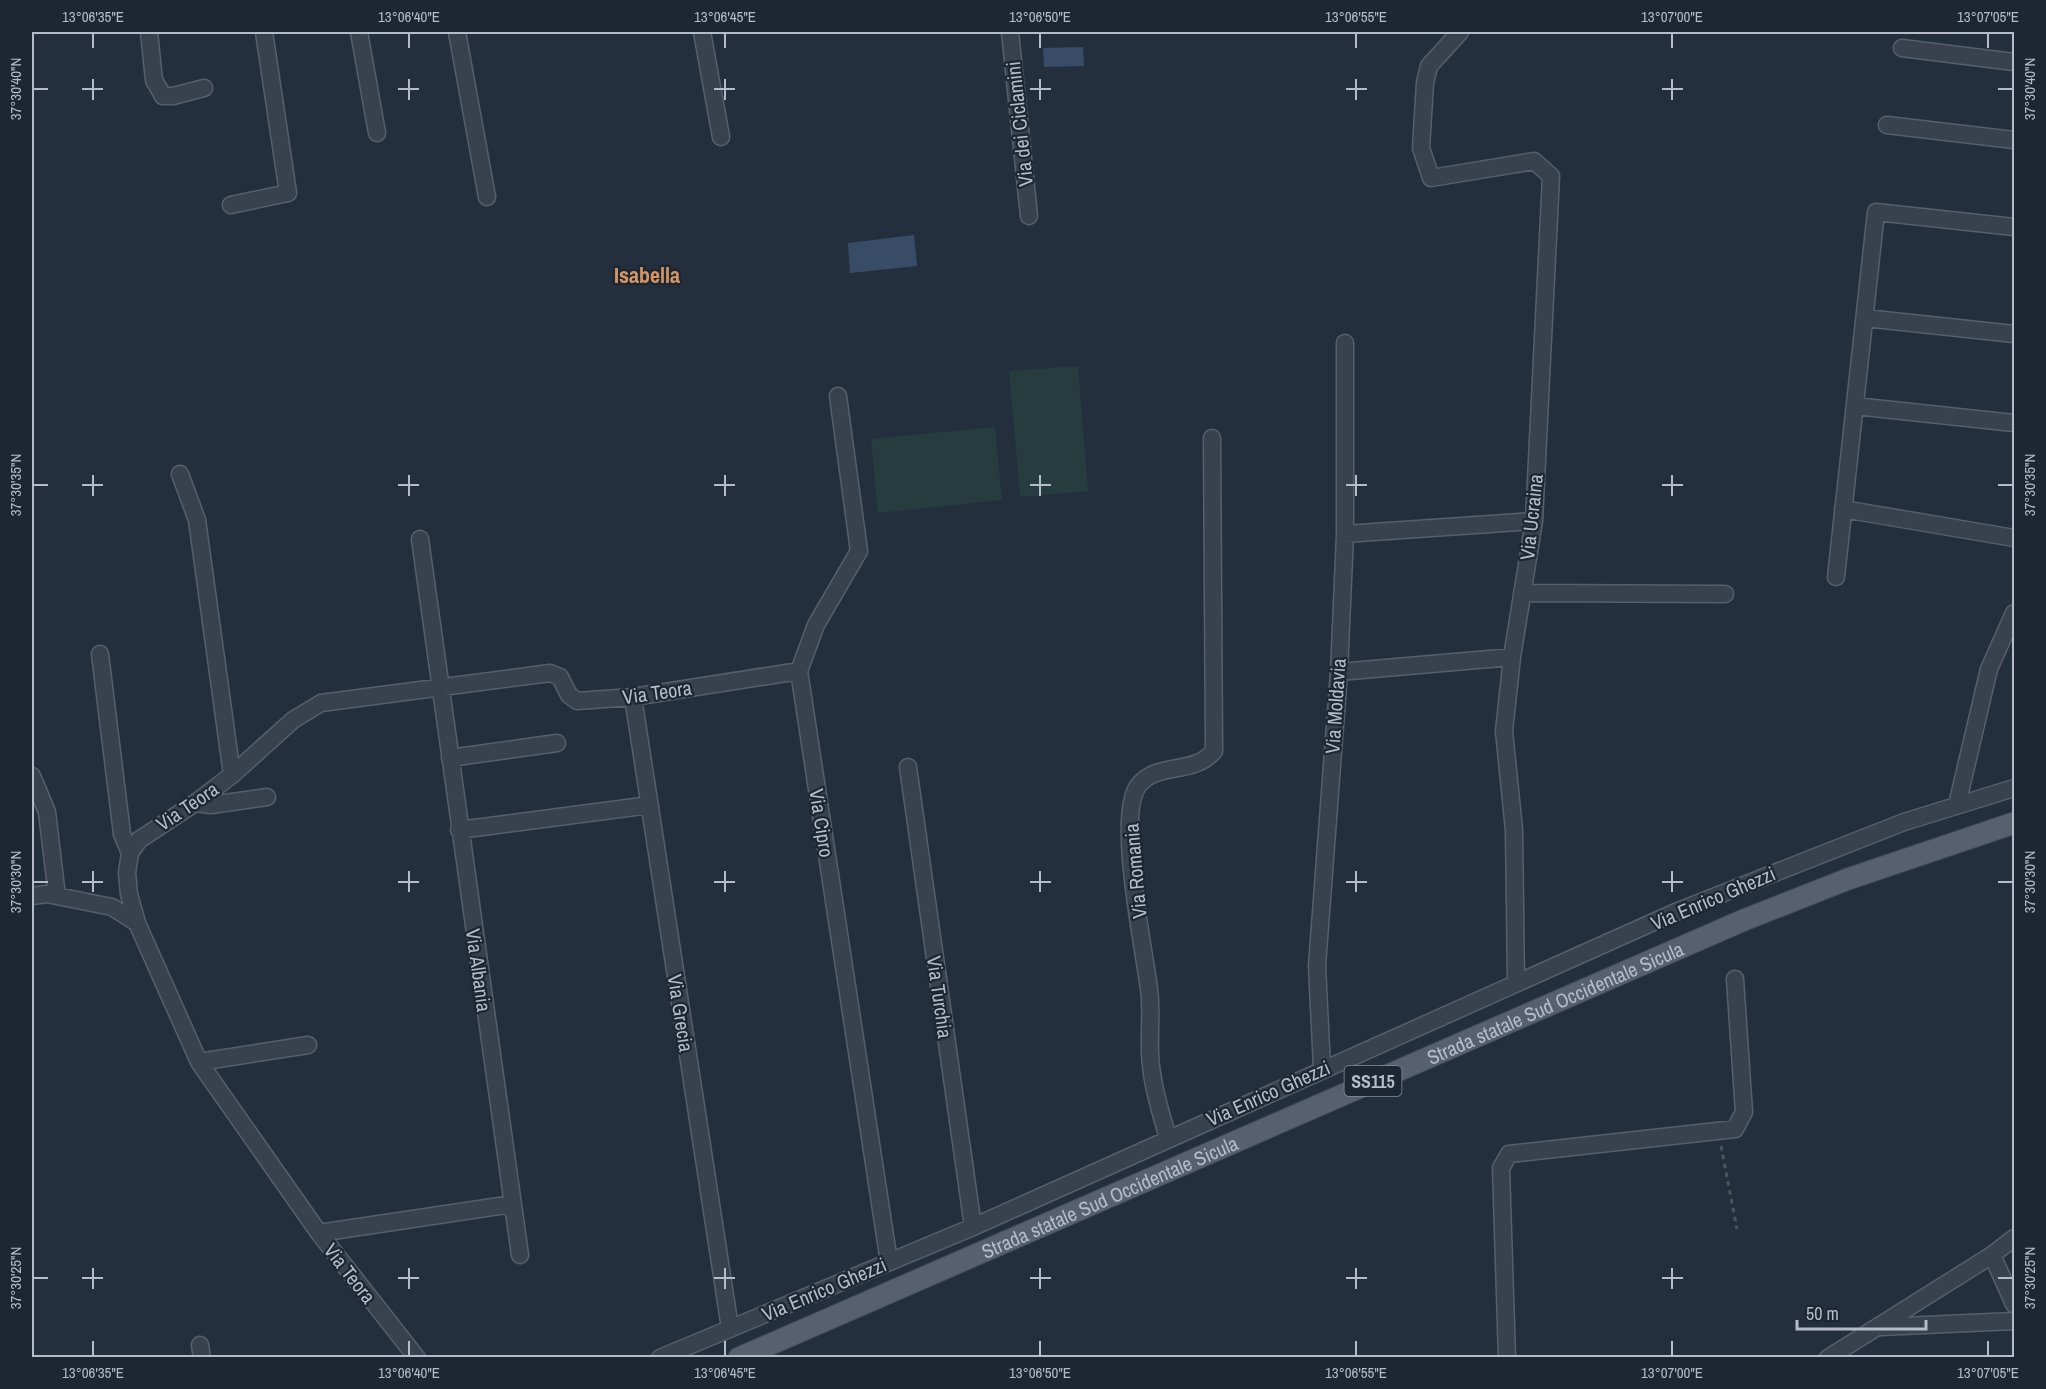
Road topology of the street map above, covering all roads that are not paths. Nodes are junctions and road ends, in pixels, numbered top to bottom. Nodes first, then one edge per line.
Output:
1 (149, 32) edge
2 (264, 32) edge
3 (359, 32) edge
4 (457, 32) edge
5 (702, 32) edge
6 (1010, 32) edge
7 (1460, 32) edge
8 (1902, 48) dead end
9 (2014, 62) edge
10 (204, 88) dead end
11 (1887, 125) dead end
12 (377, 133) dead end
13 (721, 137) dead end
14 (2014, 140) edge
15 (487, 197) dead end
16 (231, 205) dead end
17 (1029, 216) dead end
18 (2014, 227) edge
19 (1865, 318) junction
20 (2014, 334) edge
21 (1346, 343) dead end
22 (838, 396) dead end
23 (1855, 406) junction
24 (2014, 423) edge
25 (1212, 438) dead end
26 (180, 474) dead end
27 (1844, 509) junction
28 (1534, 521) junction
29 (1345, 534) junction
30 (2014, 538) edge
31 (420, 539) dead end
32 (1836, 577) dead end
33 (1522, 593) junction
34 (1725, 594) dead end
35 (2014, 613) edge
36 (100, 654) dead end
37 (1512, 657) junction
38 (799, 671) junction
39 (1339, 672) junction
40 (441, 686) junction
41 (633, 697) junction
42 (557, 743) dead end
43 (450, 758) junction
44 (908, 767) dead end
45 (232, 775) junction
46 (32, 776) edge
47 (2014, 788) edge
48 (267, 797) dead end
49 (195, 803) junction
50 (650, 805) junction
51 (1957, 805) junction
52 (2014, 823) edge
53 (459, 830) junction
54 (130, 853) junction
55 (32, 896) edge
56 (57, 896) junction
57 (137, 923) junction
58 (1735, 979) dead end
59 (1516, 983) junction
60 (308, 1045) dead end
61 (199, 1062) junction
62 (1322, 1068) junction
63 (1168, 1138) junction
64 (512, 1204) junction
65 (972, 1227) junction
66 (318, 1233) junction
67 (2014, 1238) edge
68 (520, 1255) dead end
69 (1992, 1255) junction
70 (889, 1262) junction
71 (2014, 1304) edge
72 (2014, 1321) edge
73 (1879, 1327) junction
74 (730, 1328) junction
75 (417, 1358) edge
76 (660, 1358) edge
77 (739, 1358) edge
78 (1507, 1358) edge
79 (1828, 1358) edge

1 - 10 street
2 - 16 street
3 - 12 street
4 - 15 street
5 - 13 street
6 - 17 street, Via dei Ciclamini
7 - 28 street, Via Ucraina
8 - 9 street
11 - 14 street
18 - 19 street
19 - 20 street
19 - 23 street
21 - 29 street, Via Moldavia
22 - 38 street, Via Cipro
23 - 24 street
23 - 27 street
25 - 63 street, Via Romania
26 - 45 street
27 - 30 street
27 - 32 street
28 - 29 street
28 - 33 street, Via Ucraina
29 - 39 street, Via Moldavia
31 - 40 street, Via Albania
33 - 34 street
33 - 37 street, Via Ucraina
35 - 51 street
36 - 54 street
37 - 39 street
37 - 59 street, Via Ucraina
38 - 41 street, Via Teora
38 - 70 street, Via Cipro
39 - 62 street, Via Moldavia
40 - 41 street, Via Teora
40 - 43 street, Via Albania
40 - 45 street, Via Teora
41 - 50 street, Via Grecia
42 - 43 street
43 - 53 street, Via Albania
44 - 65 street, Via Turchia
45 - 49 street, Via Teora
46 - 56 street
47 - 51 street, Via Enrico Ghezzi
48 - 49 street
49 - 54 street, Via Teora
50 - 53 street
50 - 74 street, Via Grecia
51 - 59 street, Via Enrico Ghezzi
52 - 77 main road, Strada statale Sud Occidentale Sicula / SS115
53 - 64 street, Via Albania
54 - 57 street, Via Teora
55 - 56 street
56 - 57 street
57 - 61 street, Via Teora
58 - 78 street
59 - 62 street, Via Enrico Ghezzi
60 - 61 street
61 - 66 street, Via Teora
62 - 63 street, Via Enrico Ghezzi
63 - 65 street, Via Enrico Ghezzi
64 - 66 street
64 - 68 street, Via Albania
65 - 70 street, Via Enrico Ghezzi
66 - 75 street, Via Teora
67 - 69 street
69 - 71 street
69 - 73 street
70 - 74 street, Via Enrico Ghezzi
72 - 73 street
73 - 79 street
74 - 76 street, Via Enrico Ghezzi

